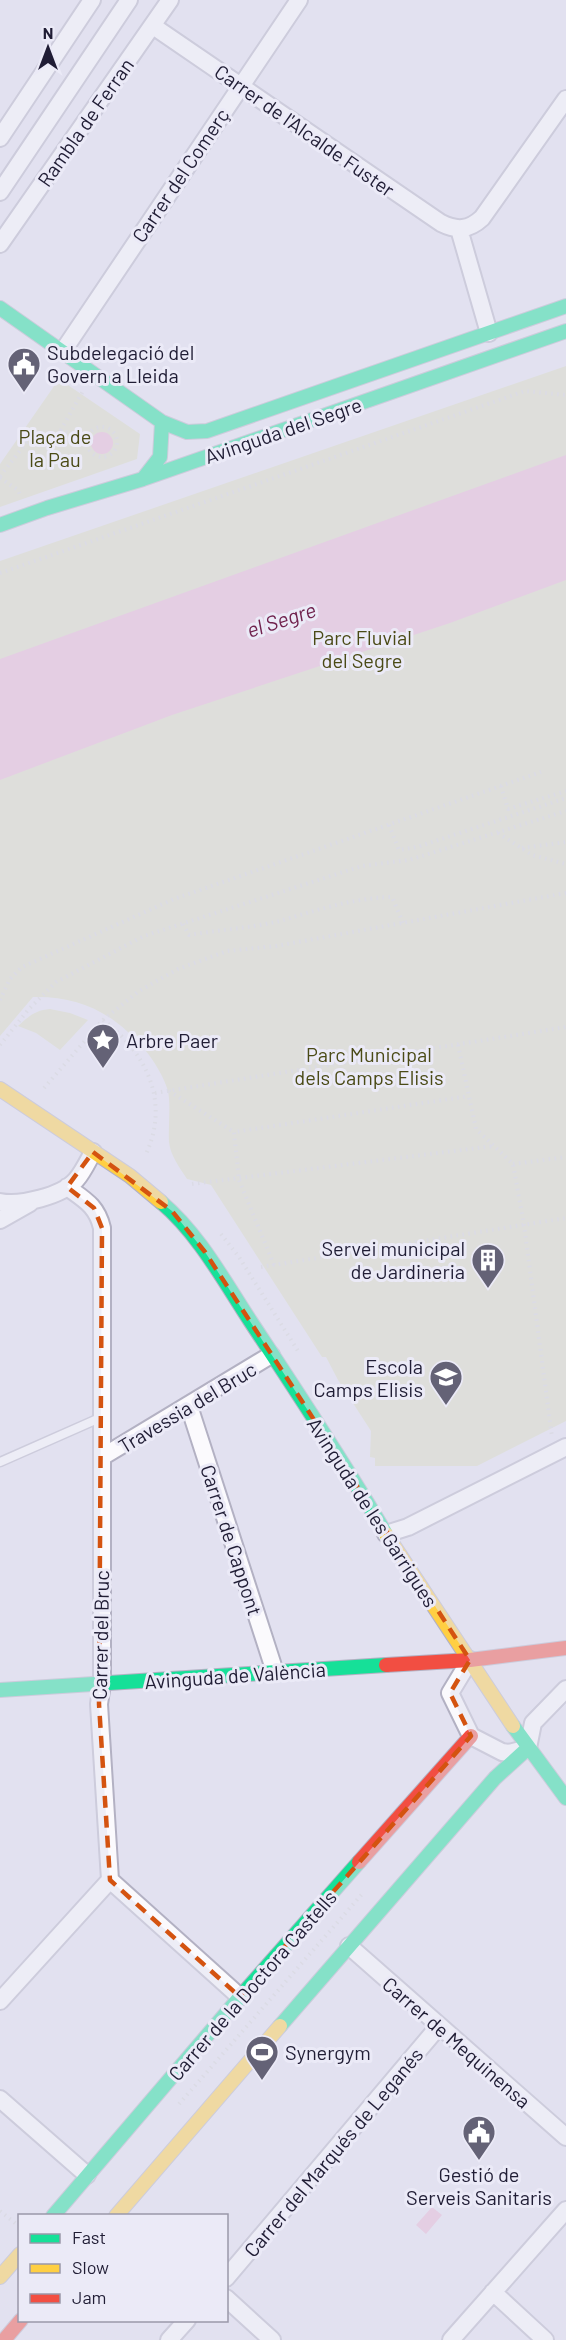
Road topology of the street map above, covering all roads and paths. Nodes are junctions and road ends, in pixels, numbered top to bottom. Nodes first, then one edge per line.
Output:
1 (92, 0) edge
2 (129, 0) edge
3 (170, 0) edge
4 (299, 0) edge
5 (153, 26) junction
6 (241, 85) junction
7 (566, 99) edge
8 (0, 138) edge
9 (0, 192) edge
10 (459, 229) junction
11 (0, 244) edge
12 (566, 306) edge
13 (0, 308) edge
14 (566, 331) edge
15 (489, 333) junction
16 (63, 351) junction
17 (84, 390) dead end
18 (566, 395) edge
19 (162, 422) junction
20 (116, 423) dead end
21 (112, 430) junction
22 (60, 431) junction
23 (88, 437) junction
24 (0, 477) edge
25 (143, 478) junction
26 (21, 498) dead end
27 (0, 525) edge
28 (0, 573) edge
29 (541, 772) dead end
30 (501, 786) junction
31 (566, 790) edge
32 (566, 798) edge
33 (566, 811) edge
34 (389, 825) junction
35 (498, 832) junction
36 (566, 842) edge
37 (522, 848) junction
38 (566, 864) edge
39 (566, 893) edge
40 (403, 923) junction
41 (183, 924) junction
42 (0, 1000) edge
43 (103, 1020) junction
44 (566, 1027) edge
45 (0, 1045) edge
46 (458, 1045) junction
47 (44, 1088) dead end
48 (168, 1090) junction
49 (155, 1093) junction
50 (2, 1095) edge
51 (469, 1096) junction
52 (234, 1132) junction
53 (493, 1146) junction
54 (93, 1152) junction
55 (146, 1154) dead end
56 (566, 1157) edge
57 (513, 1164) junction
58 (239, 1180) junction
59 (192, 1184) dead end
60 (67, 1187) junction
61 (33, 1201) junction
62 (0, 1202) edge
63 (566, 1218) edge
64 (0, 1220) edge
65 (524, 1225) junction
66 (274, 1265) junction
67 (261, 1267) dead end
68 (271, 1355) junction
69 (189, 1406) junction
70 (102, 1417) junction
71 (552, 1435) dead end
72 (566, 1447) edge
73 (102, 1457) junction
74 (0, 1461) edge
75 (386, 1534) junction
76 (566, 1648) edge
77 (470, 1660) junction
78 (275, 1672) junction
79 (102, 1683) junction
80 (566, 1689) edge
81 (0, 1690) edge
82 (471, 1736) junction
83 (528, 1748) junction
84 (566, 1798) edge
85 (110, 1880) junction
86 (365, 1891) dead end
87 (349, 1946) junction
88 (240, 1997) junction
89 (0, 2001) edge
90 (439, 2026) junction
91 (0, 2099) edge
92 (176, 2107) dead end
93 (566, 2138) edge
94 (87, 2175) junction
95 (566, 2210) edge
96 (0, 2211) edge
97 (123, 2213) edge
98 (54, 2214) edge
99 (18, 2225) edge
100 (18, 2256) edge
101 (228, 2276) edge
102 (0, 2277) edge
103 (493, 2292) junction
104 (228, 2300) edge
105 (185, 2322) edge
106 (0, 2324) edge
107 (18, 2324) edge
108 (4, 2340) edge
109 (169, 2340) edge
110 (272, 2340) edge
111 (451, 2340) edge
112 (545, 2340) edge

1 - 8 street
2 - 9 street, Rambla de Ferran
3 - 5 street, Rambla de Ferran
4 - 6 street, Carrer del Comerç
5 - 6 street, Carrer de l'Alcalde Fuster
5 - 11 street, Rambla de Ferran
6 - 10 street, Carrer de l'Alcalde Fuster
6 - 16 street, Carrer del Comerç
7 - 10 street
10 - 15 street
12 - 15 main road, Avinguda del Segre
13 - 16 main road, Avinguda del Segre
14 - 25 main road, Avinguda del Segre
15 - 19 main road, Avinguda del Segre
16 - 19 main road, Avinguda del Segre
17 - 22 path
18 - 28 path
19 - 25 main road
20 - 21 path
21 - 23 path
21 - 23 path
22 - 23 path
22 - 24 path
24 - 26 path
25 - 27 main road, Avinguda del Segre
29 - 30 path
30 - 31 path
30 - 34 path
32 - 34 path
33 - 35 path
34 - 42 path
35 - 37 path
35 - 41 path
36 - 37 path
37 - 38 path
39 - 40 path
40 - 41 path
40 - 43 path
41 - 45 path
43 - 47 path
43 - 49 path
44 - 46 path
46 - 48 path
46 - 51 path
48 - 49 path
48 - 52 path
49 - 55 path
50 - 54 main road, Avinguda de les Garrigues
51 - 52 path
51 - 53 path
52 - 58 path
53 - 57 path
53 - 58 path
54 - 60 street
54 - 68 main road, Avinguda de les Garrigues
56 - 57 path
57 - 65 path
58 - 59 path
58 - 66 path
60 - 61 street
60 - 70 street, Carrer del Bruc
61 - 62 street
61 - 64 street
63 - 65 path
65 - 66 path
65 - 71 path
66 - 67 path
68 - 69 street, Travessia del Bruc
68 - 75 main road, Avinguda de les Garrigues
69 - 73 street, Travessia del Bruc
69 - 78 street, Carrer de Cappont
70 - 73 street, Carrer del Bruc
70 - 74 lane, Travessia del Bruc
72 - 75 street
73 - 79 street, Carrer del Bruc
75 - 77 main road, Avinguda de les Garrigues
76 - 77 main road, Avinguda de València
77 - 78 main road, Avinguda de València
77 - 82 street
77 - 83 main road, Avinguda de les Garrigues
78 - 79 main road, Avinguda de València
79 - 81 main road, Avinguda de València
79 - 85 street, Carrer del Bruc
80 - 83 street
82 - 83 street
82 - 88 main road, Carrer de la Doctora Castells
83 - 84 main road, Avinguda de les Garrigues
83 - 87 main road
85 - 88 street
85 - 89 street
86 - 92 path
87 - 90 street, Carrer de Mequinensa
87 - 97 main road
88 - 94 main road, Carrer de la Doctora Castells
90 - 93 street, Carrer de Mequinensa
90 - 101 street, Carrer del Marqués de Leganés
91 - 94 street
94 - 98 main road, Carrer de la Doctora Castells
95 - 103 street
96 - 99 path
100 - 102 main road
103 - 111 street
103 - 112 street
104 - 110 street
105 - 109 street
106 - 107 main road
107 - 108 main road

